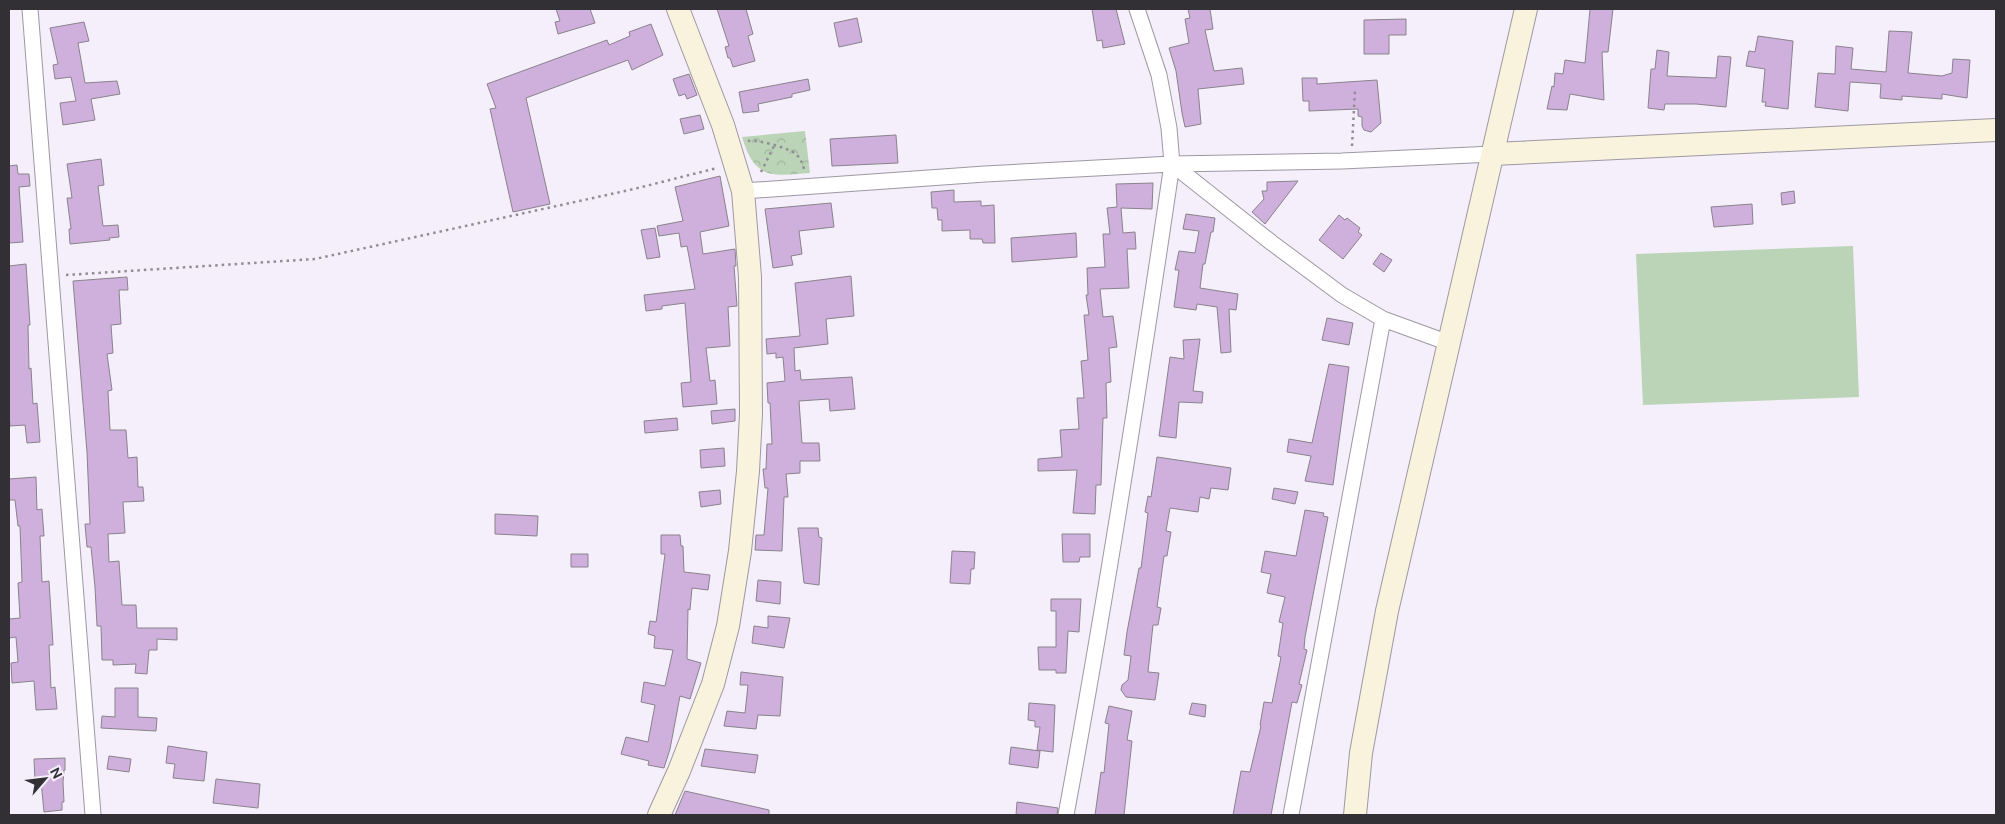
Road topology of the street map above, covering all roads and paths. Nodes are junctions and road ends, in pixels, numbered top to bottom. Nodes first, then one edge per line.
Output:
1 (30, 9) edge
2 (678, 9) edge
3 (1137, 9) edge
4 (1526, 9) edge
5 (1355, 90) dead end
6 (1996, 130) edge
7 (741, 143) dead end
8 (774, 146) junction
9 (1352, 147) dead end
10 (1493, 154) junction
11 (1172, 164) junction
12 (721, 167) dead end
13 (761, 172) dead end
14 (806, 176) dead end
15 (743, 191) junction
16 (59, 276) dead end
17 (1383, 319) junction
18 (1449, 343) junction
19 (93, 815) edge
20 (659, 815) edge
21 (1066, 815) edge
22 (1291, 815) edge
23 (1355, 815) edge

1 - 19 street
2 - 15 street
3 - 11 street
4 - 10 street
5 - 9 path
6 - 10 street
7 - 8 path
8 - 13 path
8 - 14 path
10 - 11 street
10 - 18 street
11 - 15 street
11 - 17 street
11 - 21 street
12 - 16 path
15 - 20 street
17 - 18 street
17 - 22 street
18 - 23 street

